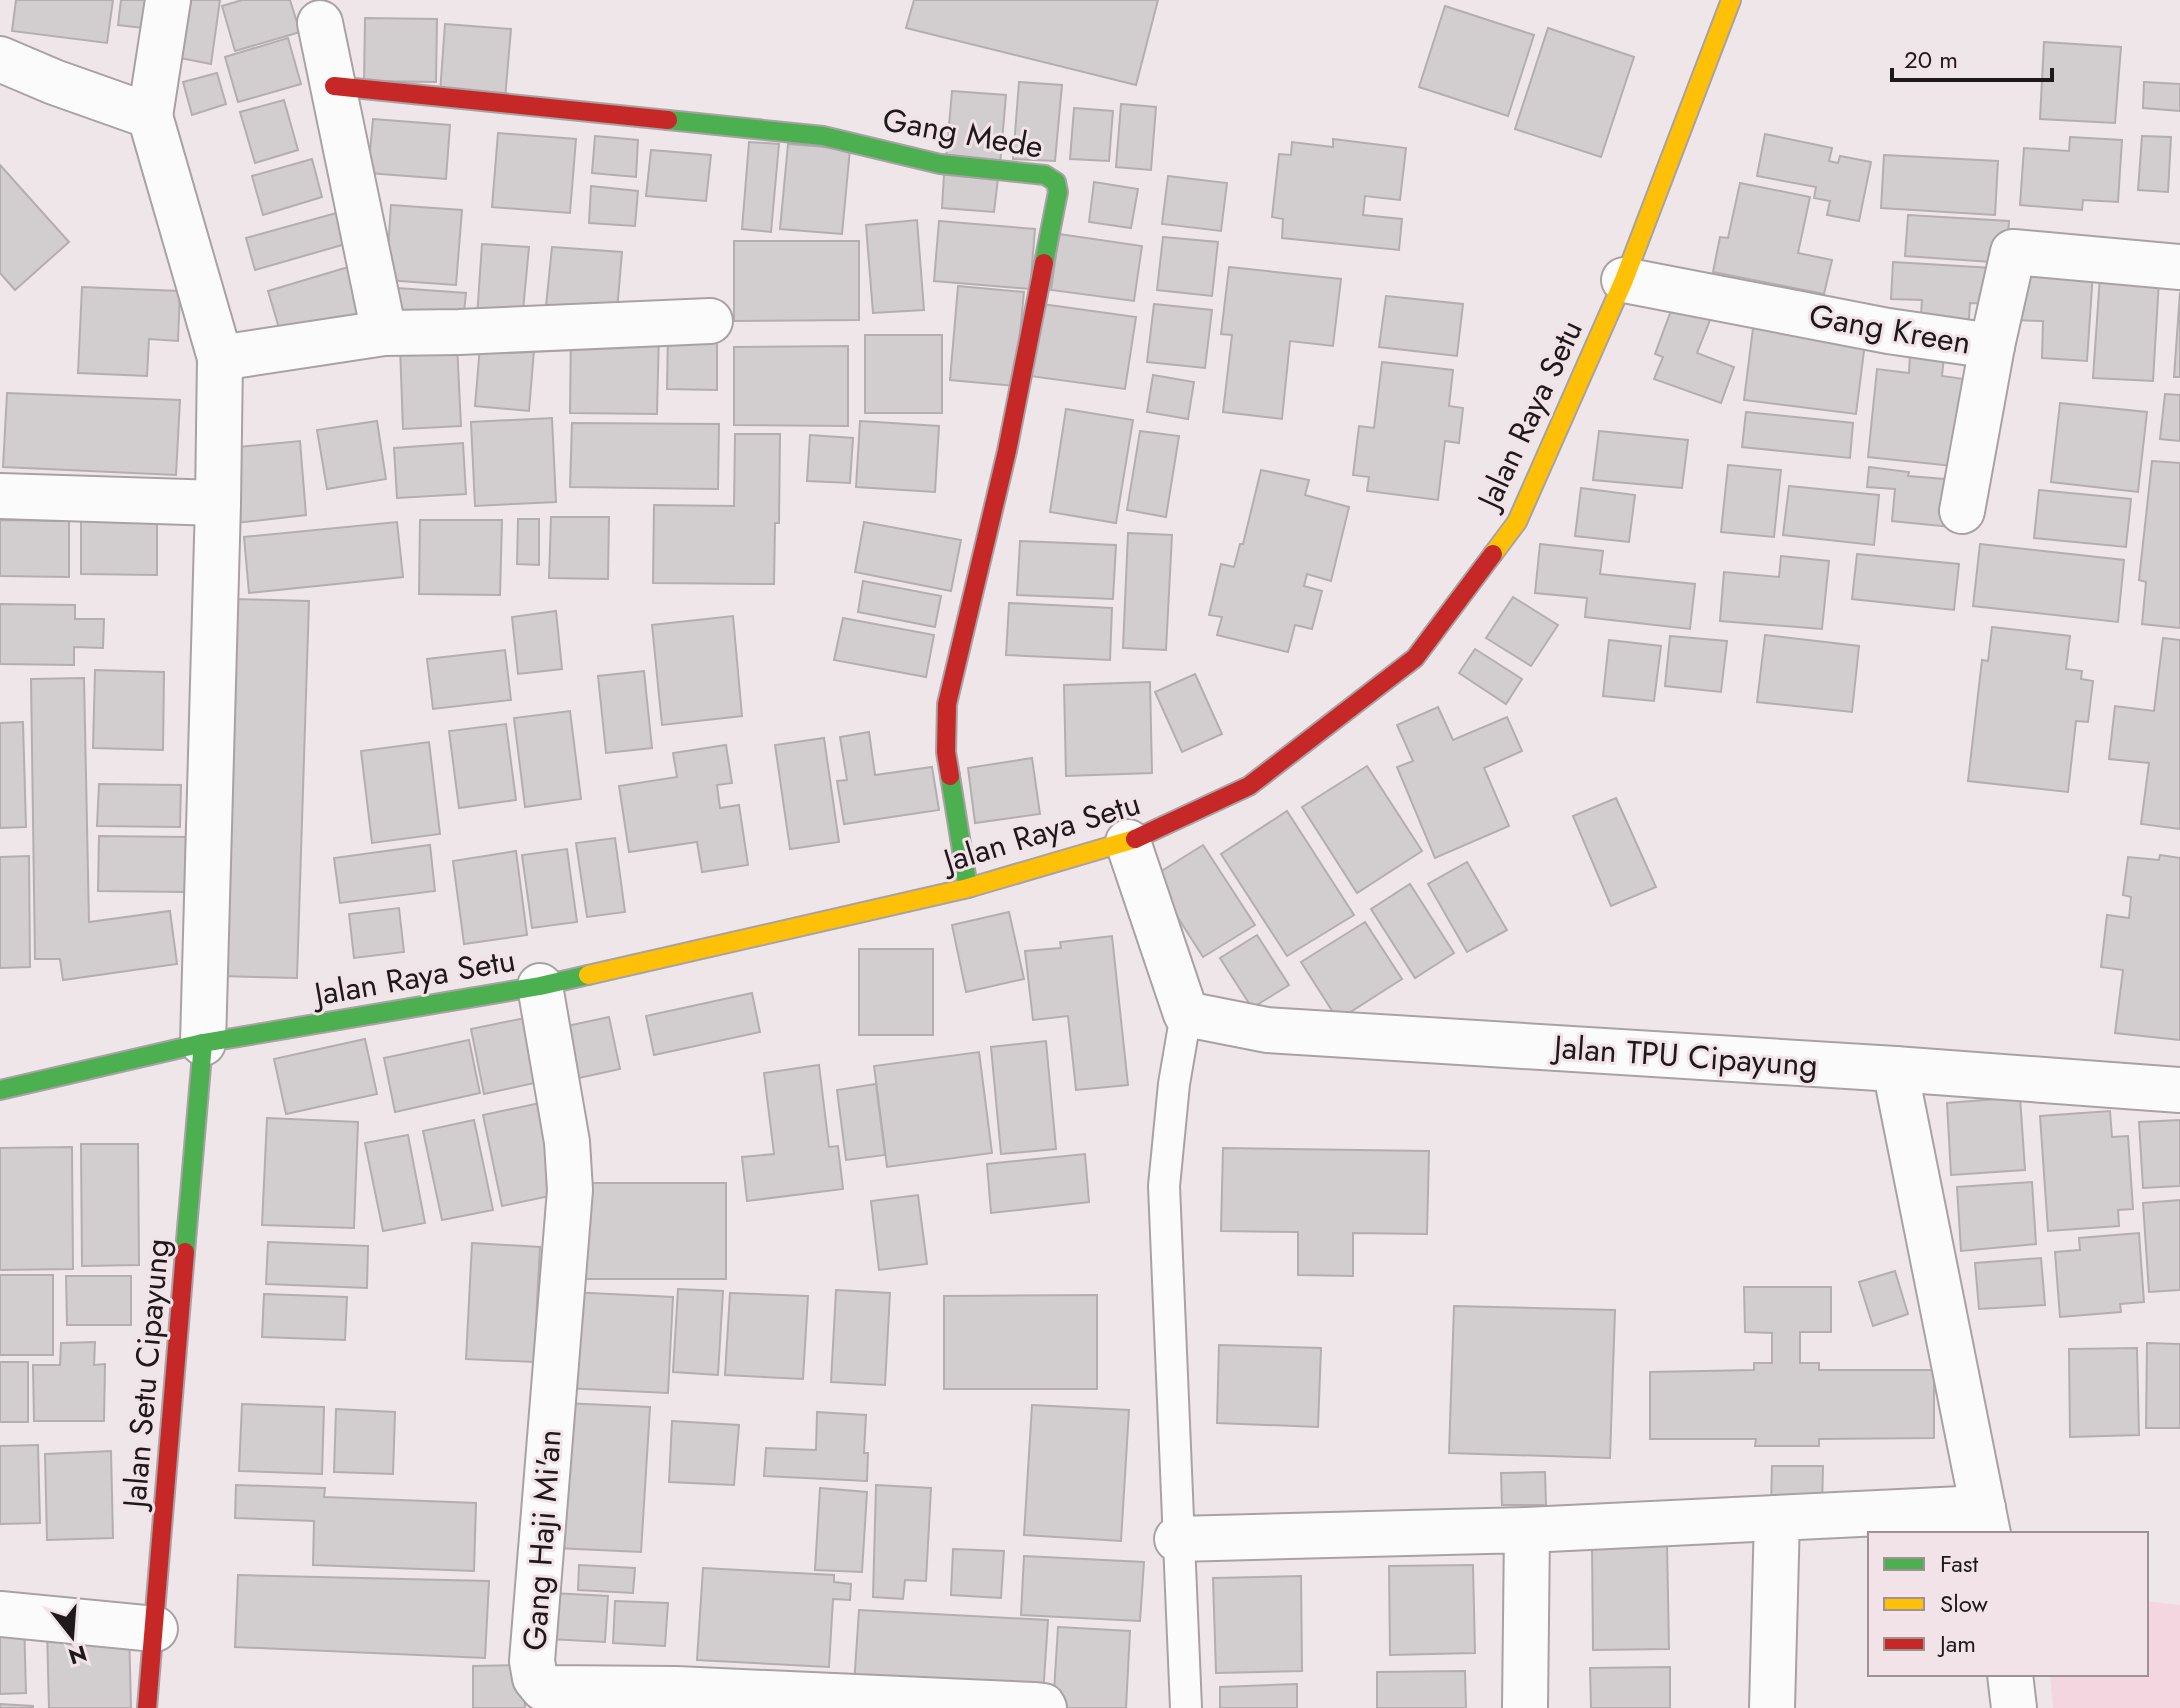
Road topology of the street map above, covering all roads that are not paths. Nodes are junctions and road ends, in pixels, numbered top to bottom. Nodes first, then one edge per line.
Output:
1 (168, 0) edge
2 (1731, 0) edge
3 (320, 23) dead end
4 (0, 59) edge
5 (334, 86) junction
6 (150, 116) junction
7 (2180, 267) edge
8 (1624, 280) junction
9 (710, 321) dead end
10 (384, 333) junction
11 (1992, 346) junction
12 (220, 358) junction
13 (0, 496) edge
14 (218, 503) junction
15 (1962, 511) dead end
16 (1128, 842) junction
17 (968, 888) junction
18 (540, 986) junction
19 (1186, 1014) junction
20 (203, 1043) junction
21 (1895, 1069) junction
22 (0, 1090) edge
23 (2180, 1090) edge
24 (1777, 1518) junction
25 (1985, 1521) edge
26 (1527, 1530) junction
27 (1177, 1539) junction
28 (0, 1614) edge
29 (155, 1629) junction
30 (2010, 1676) edge
31 (600, 1699) edge
32 (147, 1708) edge
33 (1044, 1708) edge
34 (1186, 1708) edge
35 (1525, 1708) edge
36 (1772, 1708) edge
37 (2014, 1708) edge

1 - 6 street
2 - 8 street, Jalan Raya Setu
3 - 5 street
4 - 6 street
5 - 10 street
5 - 17 street, Gang Mede
6 - 12 street
7 - 11 street
8 - 11 street, Gang Kreen
8 - 16 street, Jalan Raya Setu
9 - 10 street
10 - 12 street
11 - 15 street, Gang Kreen
12 - 14 street
13 - 14 street
14 - 20 street
16 - 17 street, Jalan Raya Setu
16 - 19 street
17 - 18 street, Jalan Raya Setu
18 - 20 street, Jalan Raya Setu
18 - 31 street, Gang Haji Mi'an
19 - 21 street, Jalan TPU Cipayung
19 - 27 lane
20 - 22 street, Jalan Raya Setu
20 - 29 street, Jalan Setu Cipayung
21 - 23 street, Jalan TPU Cipayung
21 - 25 street
24 - 25 street
24 - 26 street
24 - 36 street
26 - 27 street
26 - 35 street
27 - 34 lane
28 - 29 street
29 - 32 street, Jalan Setu Cipayung
30 - 37 street
31 - 33 street, Gang Haji Mi'an

